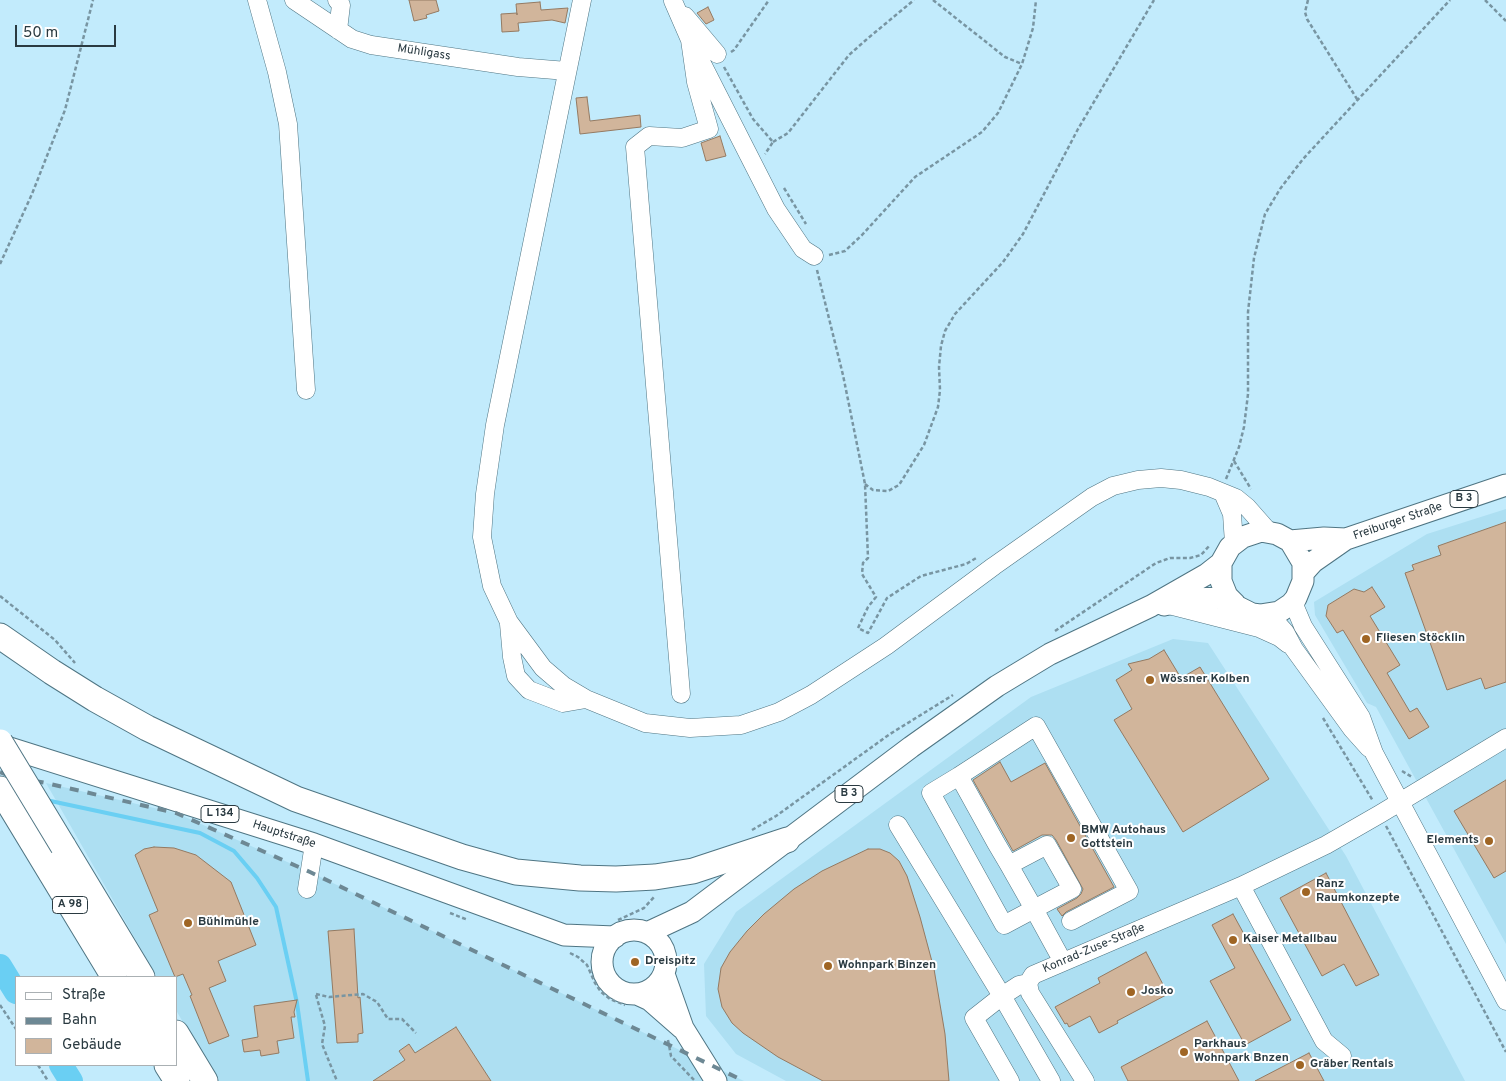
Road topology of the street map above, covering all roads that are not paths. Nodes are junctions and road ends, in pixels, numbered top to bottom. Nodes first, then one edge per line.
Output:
1 (257, 0) edge
2 (294, 0) edge
3 (337, 0) edge
4 (582, 0) edge
5 (672, 1) edge
6 (338, 30) junction
7 (690, 40) junction
8 (717, 54) road end
9 (567, 71) junction
10 (814, 256) road end
11 (306, 390) dead end
12 (1506, 485) edge
13 (1221, 492) junction
14 (1269, 532) junction
15 (1346, 539) junction
16 (1290, 541) junction
17 (1234, 543) junction
18 (1222, 563) junction
19 (1304, 572) junction
20 (1296, 598) junction
21 (1235, 604) junction
22 (1159, 606) junction
23 (1260, 615) junction
24 (509, 622) junction
25 (0, 636) edge
26 (1294, 649) junction
27 (681, 694) dead end
28 (586, 699) junction
29 (1506, 738) edge
30 (0, 744) edge
31 (1374, 753) junction
32 (959, 776) junction
33 (0, 789) edge
34 (1401, 802) junction
35 (898, 825) dead end
36 (787, 840) junction
37 (314, 844) junction
38 (1009, 865) junction
39 (1241, 886) junction
40 (307, 889) dead end
41 (1034, 909) junction
42 (692, 912) junction
43 (1071, 922) dead end
44 (615, 929) junction
45 (646, 933) junction
46 (564, 935) junction
47 (1063, 962) junction
48 (664, 964) junction
49 (603, 968) junction
50 (113, 976) edge
51 (141, 976) edge
52 (1028, 982) junction
53 (1504, 990) edge
54 (1002, 996) junction
55 (633, 1000) junction
56 (675, 1031) junction
57 (178, 1036) edge
58 (1342, 1056) dead end
59 (168, 1066) edge
60 (177, 1081) edge
61 (205, 1081) edge
62 (716, 1081) edge
63 (1010, 1081) edge
64 (1051, 1081) edge
65 (1085, 1081) edge

1 - 11 street
2 - 6 street, Mühligass
3 - 6 street
4 - 9 street
5 - 7 street
5 - 8 street
6 - 9 street, Mühligass
7 - 10 street
7 - 27 street
9 - 24 street
12 - 15 main road, Freiburger Straße / B 3
13 - 14 street
13 - 17 street
13 - 28 street
14 - 16 main road
14 - 17 main road
15 - 16 main road, Freiburger Straße / B 3
15 - 19 main road, Freiburger Straße / B 3
16 - 19 main road
17 - 18 main road
18 - 21 main road
18 - 22 main road, B 3
19 - 20 main road
20 - 23 main road
20 - 31 street
21 - 22 main road, B 3
21 - 23 main road
22 - 26 street
22 - 36 main road, B 3
23 - 26 street
24 - 28 street
24 - 28 street
25 - 36 highway
26 - 31 street
29 - 34 street, Konrad-Zuse-Straße
30 - 37 main road, Hauptstraße / L 134
30 - 51 highway, A 98, bridge
31 - 34 street
32 - 38 street
32 - 41 street
32 - 43 street
33 - 50 highway, A 98
34 - 39 street, Konrad-Zuse-Straße
34 - 53 street
35 - 54 street
36 - 42 main road, B 3
37 - 40 street
37 - 46 main road, Hauptstraße / L 134
38 - 41 street
38 - 41 street
39 - 47 street, Konrad-Zuse-Straße
39 - 58 street
41 - 47 street
42 - 45 main road, B 3
42 - 48 main road, B 3
44 - 45 main road, Hauptstraße / B 3
44 - 46 main road, Hauptstraße / L 134
44 - 49 main road
45 - 48 main road, Hauptstraße
46 - 49 main road, Hauptstraße / L 134
47 - 52 street, Konrad-Zuse-Straße
48 - 55 main road
48 - 56 main road, Hauptstraße
49 - 55 main road, Hauptstraße
52 - 54 street
52 - 65 street, Konrad-Zuse-Straße
54 - 63 street
54 - 64 street
55 - 56 main road, Hauptstraße
56 - 62 main road, Hauptstraße
57 - 61 highway
59 - 60 highway

